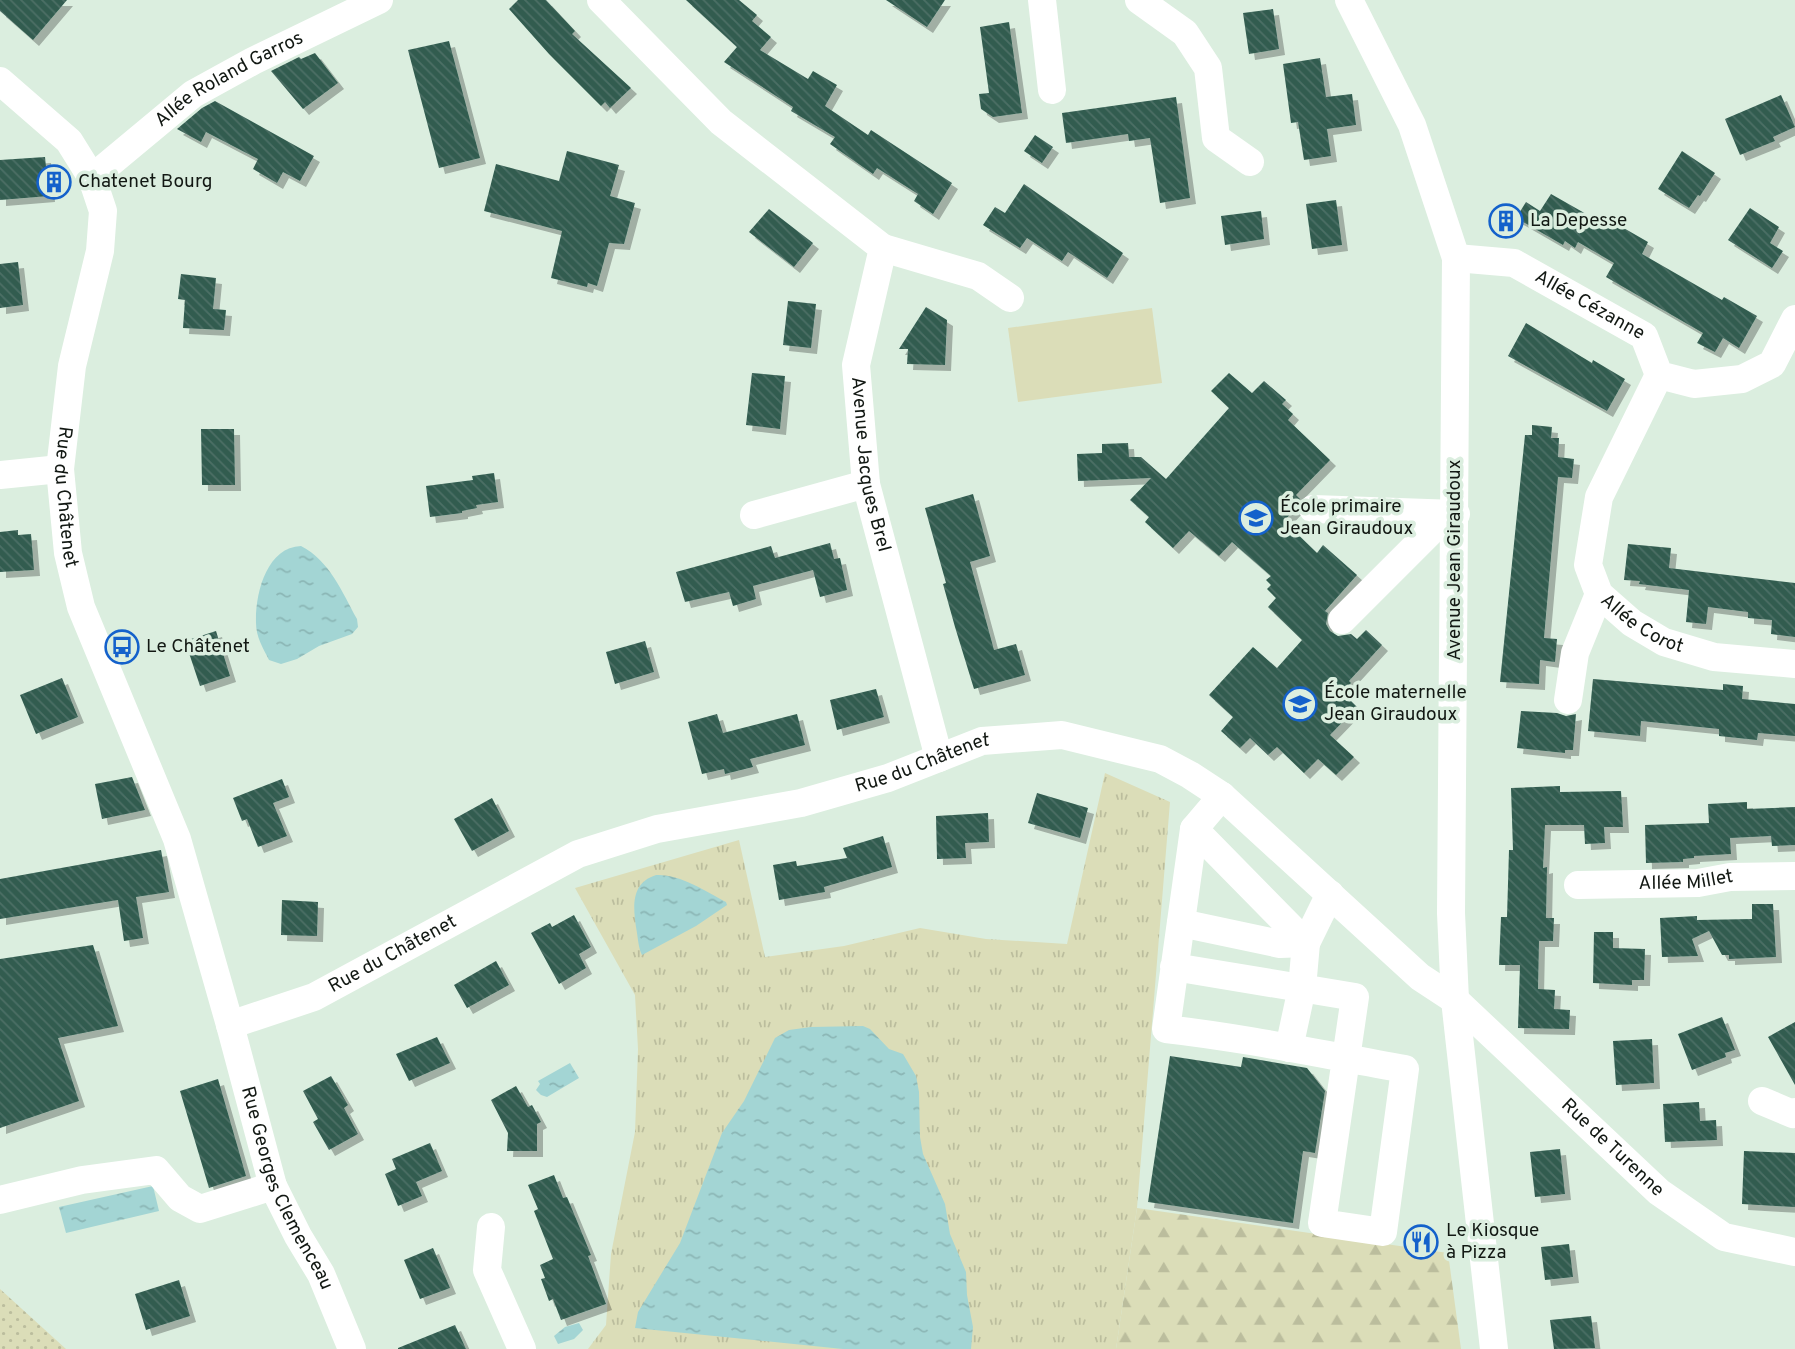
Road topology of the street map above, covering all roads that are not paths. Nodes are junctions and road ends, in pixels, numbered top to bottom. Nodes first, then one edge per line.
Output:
1 (379, 0) edge
2 (601, 0) edge
3 (1042, 0) edge
4 (1139, 0) edge
5 (1349, 0) edge
6 (0, 81) edge
7 (1052, 90) dead end
8 (1250, 162) dead end
9 (92, 178) junction
10 (883, 248) junction
11 (1456, 258) junction
12 (1010, 298) dead end
13 (1795, 319) edge
14 (1659, 375) junction
15 (60, 469) junction
16 (0, 475) edge
17 (866, 484) junction
18 (1313, 509) dead end
19 (754, 514) dead end
20 (1452, 514) junction
21 (1599, 594) junction
22 (1342, 620) dead end
23 (1795, 664) edge
24 (1568, 700) dead end
25 (939, 758) junction
26 (1222, 796) junction
27 (1195, 829) junction
28 (1795, 876) edge
29 (1578, 885) dead end
30 (1330, 894) junction
31 (1181, 923) junction
32 (1306, 943) junction
33 (1174, 967) junction
34 (1302, 988) junction
35 (1455, 1000) junction
36 (230, 1025) junction
37 (1289, 1048) junction
38 (1347, 1059) junction
39 (1762, 1101) dead end
40 (1795, 1112) edge
41 (273, 1186) junction
42 (0, 1200) edge
43 (491, 1227) dead end
44 (1795, 1252) edge
45 (352, 1349) edge
46 (522, 1349) edge
47 (1494, 1349) edge

1 - 9 street, Allée Roland Garros
2 - 10 street
3 - 7 street
4 - 8 street
5 - 11 street, Avenue Jean Giraudoux
6 - 9 street, Rue du Châtenet
9 - 15 street, Rue du Châtenet
10 - 12 street
10 - 17 street, Avenue Jacques Brel
11 - 14 street, Allée Cézanne
11 - 20 street, Avenue Jean Giraudoux
13 - 14 street
14 - 21 street, Allée Corot
15 - 16 street
15 - 36 street, Rue du Châtenet
17 - 19 street
17 - 25 street, Avenue Jacques Brel
18 - 20 street
20 - 22 street
20 - 35 street, Avenue Jean Giraudoux
21 - 23 street, Allée Corot
21 - 24 street
25 - 26 street, Rue du Châtenet
25 - 36 street, Rue du Châtenet
26 - 27 street
26 - 30 street, Rue du Châtenet
27 - 31 street
27 - 32 street
28 - 29 street, Allée Millet
30 - 32 street
30 - 35 street, Rue du Châtenet
31 - 32 street
31 - 33 street
32 - 34 street
33 - 34 street
33 - 37 street
34 - 37 street
34 - 38 street
35 - 44 street, Rue de Turenne
35 - 47 street, Avenue Jean Giraudoux
36 - 41 street, Rue Georges Clemenceau
37 - 38 street
38 - 38 street
39 - 40 street
41 - 42 street
41 - 45 street, Rue Georges Clemenceau
43 - 46 street

